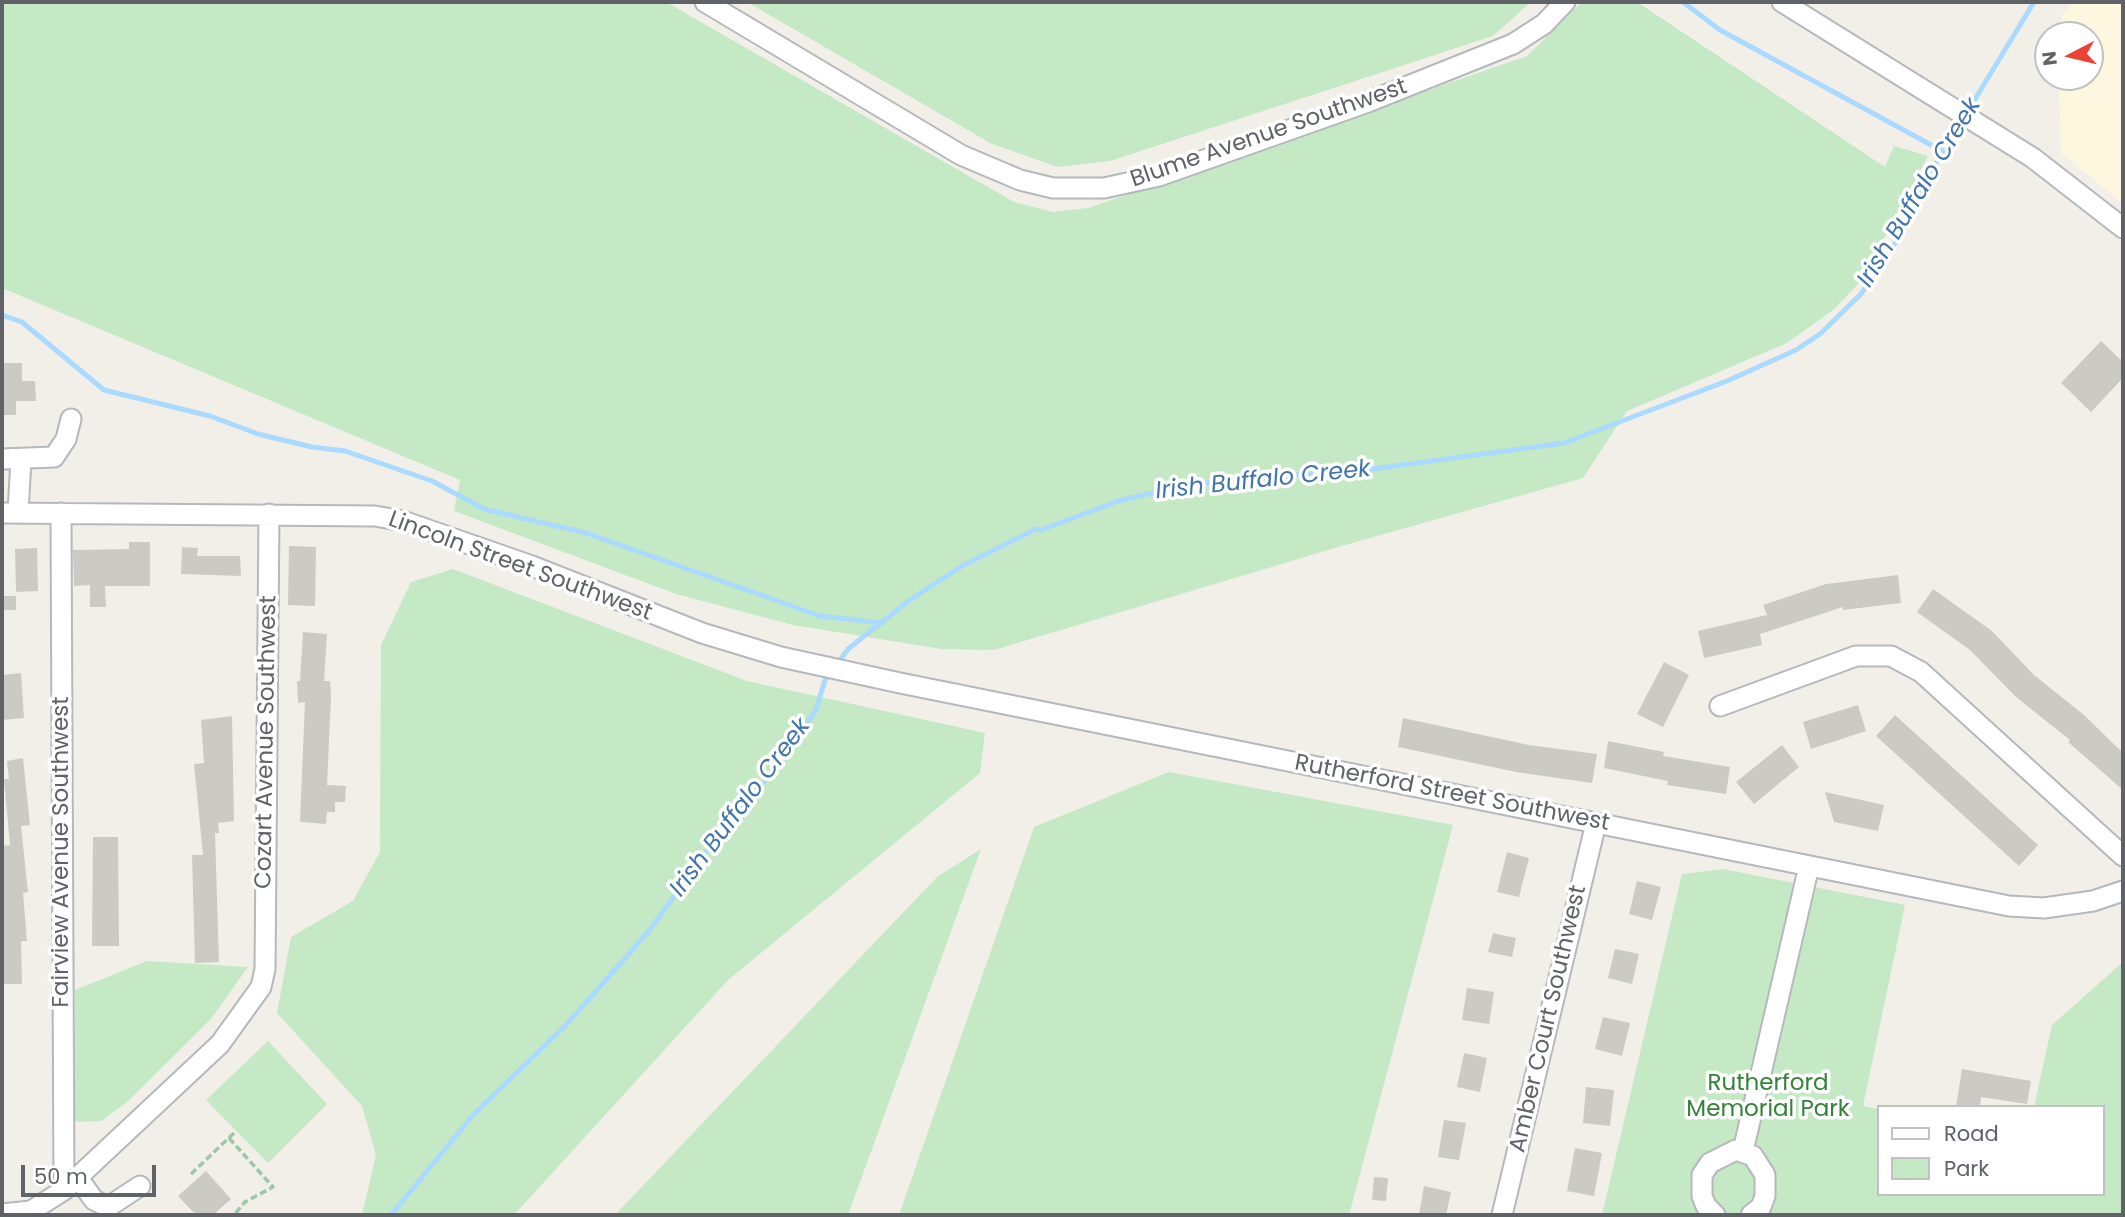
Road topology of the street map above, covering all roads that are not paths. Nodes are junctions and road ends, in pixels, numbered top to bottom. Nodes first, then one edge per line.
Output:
1 (705, 2) edge
2 (1565, 2) edge
3 (1782, 2) edge
4 (2123, 228) edge
5 (71, 419) dead end
6 (11, 459) edge
7 (10, 513) edge
8 (61, 513) junction
9 (270, 514) junction
10 (780, 657) joint
11 (1720, 706) dead end
12 (1596, 822) junction
13 (2123, 856) edge
14 (1809, 866) junction
15 (2123, 891) edge
16 (1743, 1151) junction
17 (71, 1184) junction
18 (140, 1186) dead end
19 (2, 1214) edge
20 (1502, 1215) edge
21 (1715, 1215) edge
22 (1751, 1215) edge

1 - 2 street, Blume Avenue Southwest
3 - 4 street
5 - 6 street
6 - 7 street
7 - 8 street, Lincoln Street Southwest
8 - 9 street, Lincoln Street Southwest
8 - 17 street, Fairview Avenue Southwest
9 - 10 street, Lincoln Street Southwest
9 - 17 street, Cozart Avenue Southwest
10 - 12 street, Rutherford Street Southwest
11 - 13 street
12 - 14 street, Rutherford Street Southwest
12 - 20 street, Amber Court Southwest
14 - 15 street, Rutherford Street Southwest
14 - 16 street
16 - 21 street
16 - 22 street
17 - 18 street
17 - 19 street

